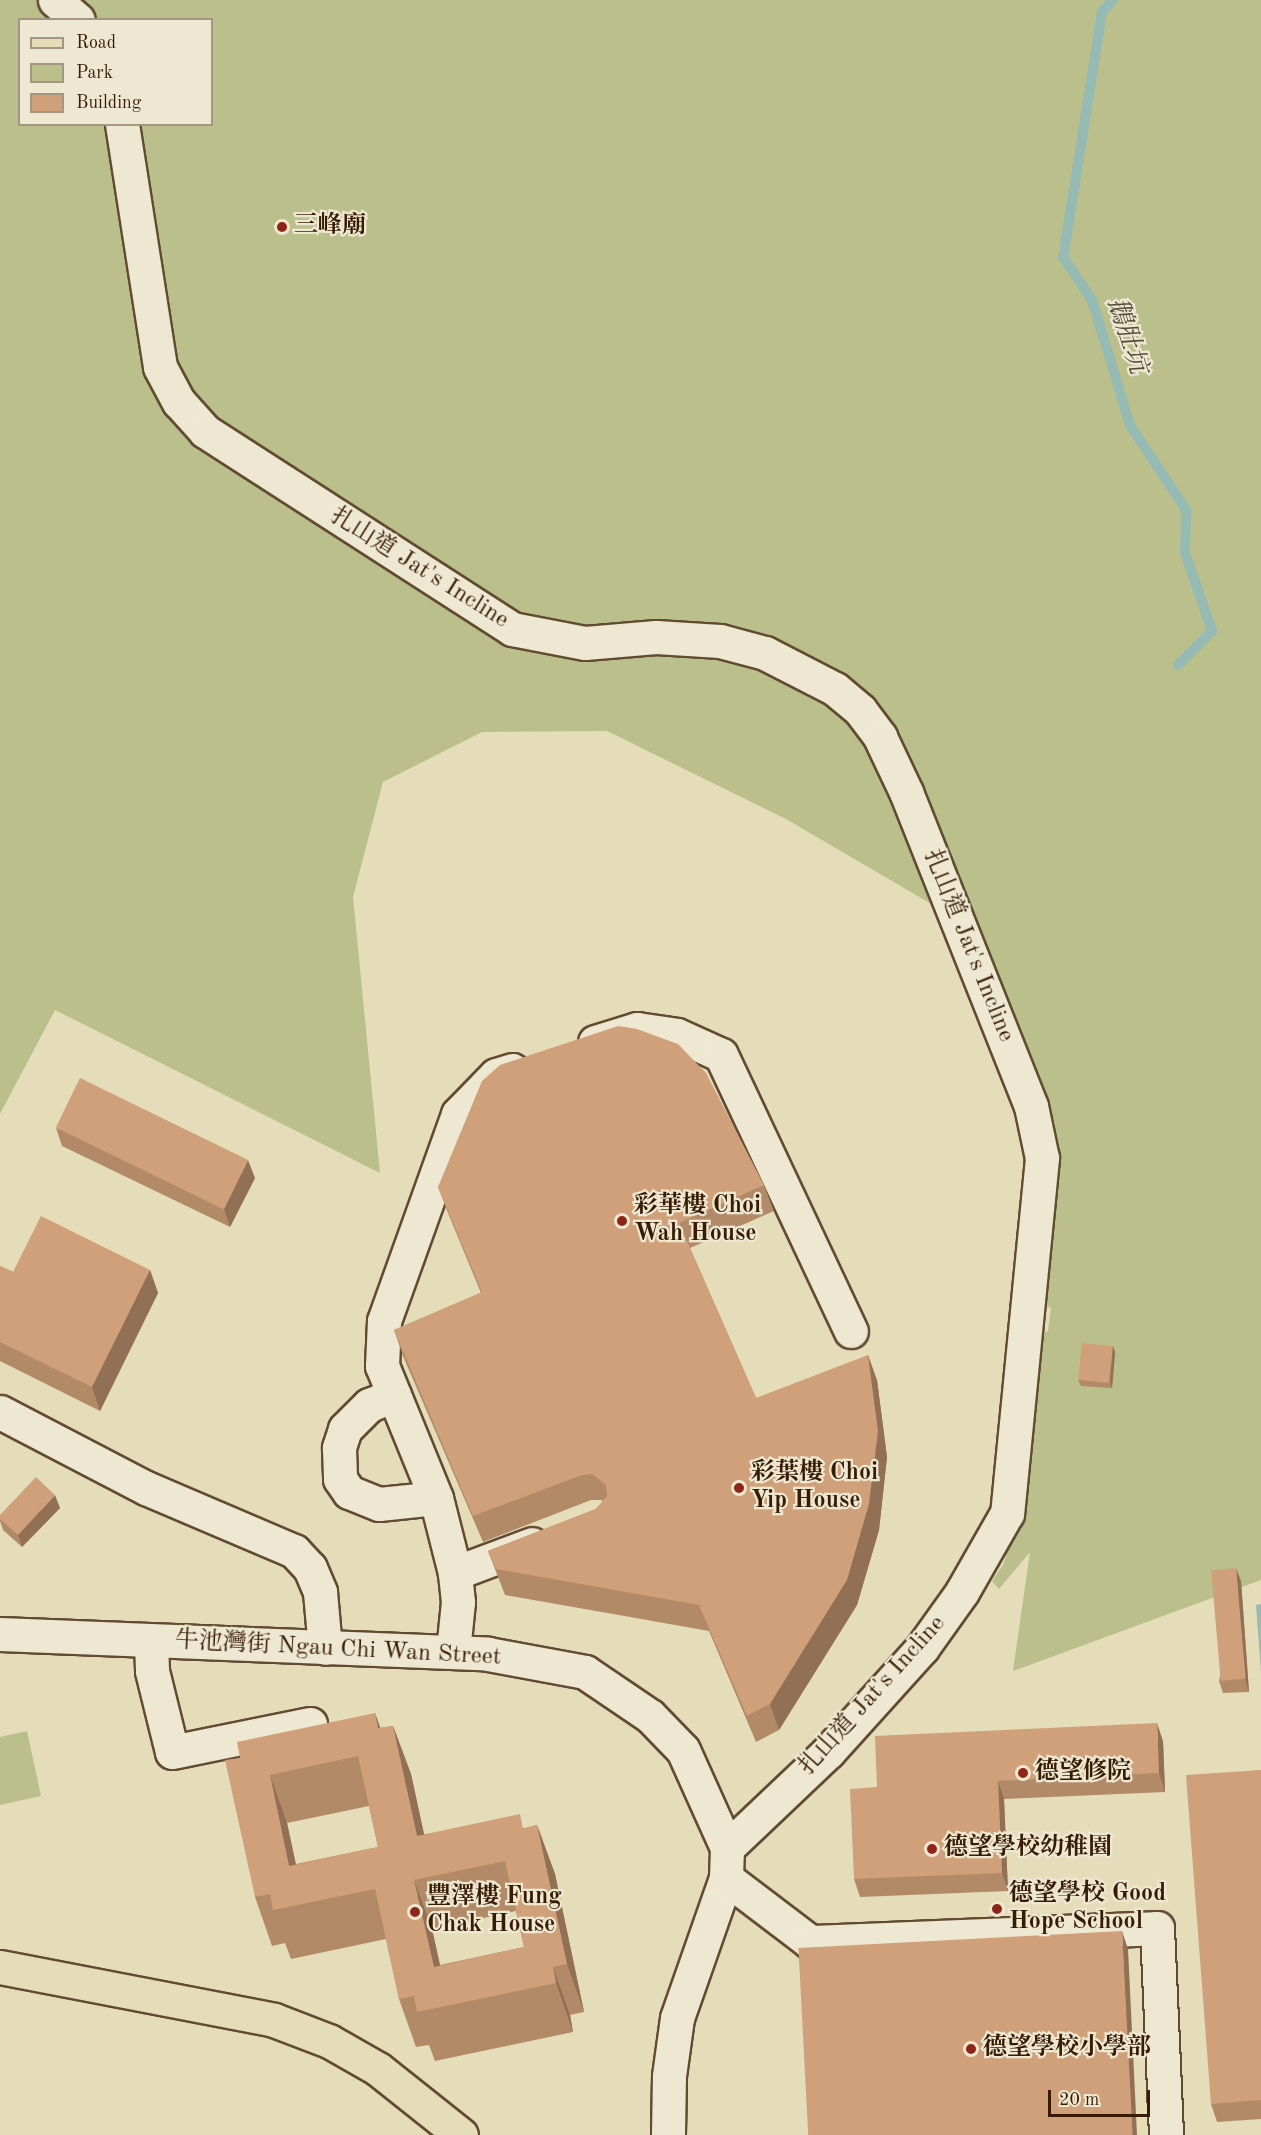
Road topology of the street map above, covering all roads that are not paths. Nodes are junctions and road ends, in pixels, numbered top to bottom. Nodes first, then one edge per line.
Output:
1 (55, 0) edge
2 (76, 18) edge
3 (122, 126) edge
4 (850, 1331) dead end
5 (394, 1395) junction
6 (0, 1412) edge
7 (436, 1498) junction
8 (565, 1531) edge
9 (455, 1573) junction
10 (0, 1634) edge
11 (151, 1641) junction
12 (325, 1648) junction
13 (453, 1651) junction
14 (310, 1724) edge
15 (726, 1863) junction
16 (0, 1967) edge
17 (461, 2135) edge
18 (668, 2135) edge
19 (1166, 2135) edge

1 - 2 street
3 - 15 street, 扎山道 Jat's Incline
4 - 5 street
5 - 7 street
5 - 7 street
6 - 12 street
7 - 9 street
8 - 9 street
9 - 13 street
10 - 11 street, 牛池灣街 Ngau Chi Wan Street
11 - 12 street, 牛池灣街 Ngau Chi Wan Street
11 - 14 street
12 - 13 street, 牛池灣街 Ngau Chi Wan Street
13 - 15 street, 牛池灣街 Ngau Chi Wan Street
15 - 18 street, 扎山道 Jat's Incline
15 - 19 street
16 - 17 main road

